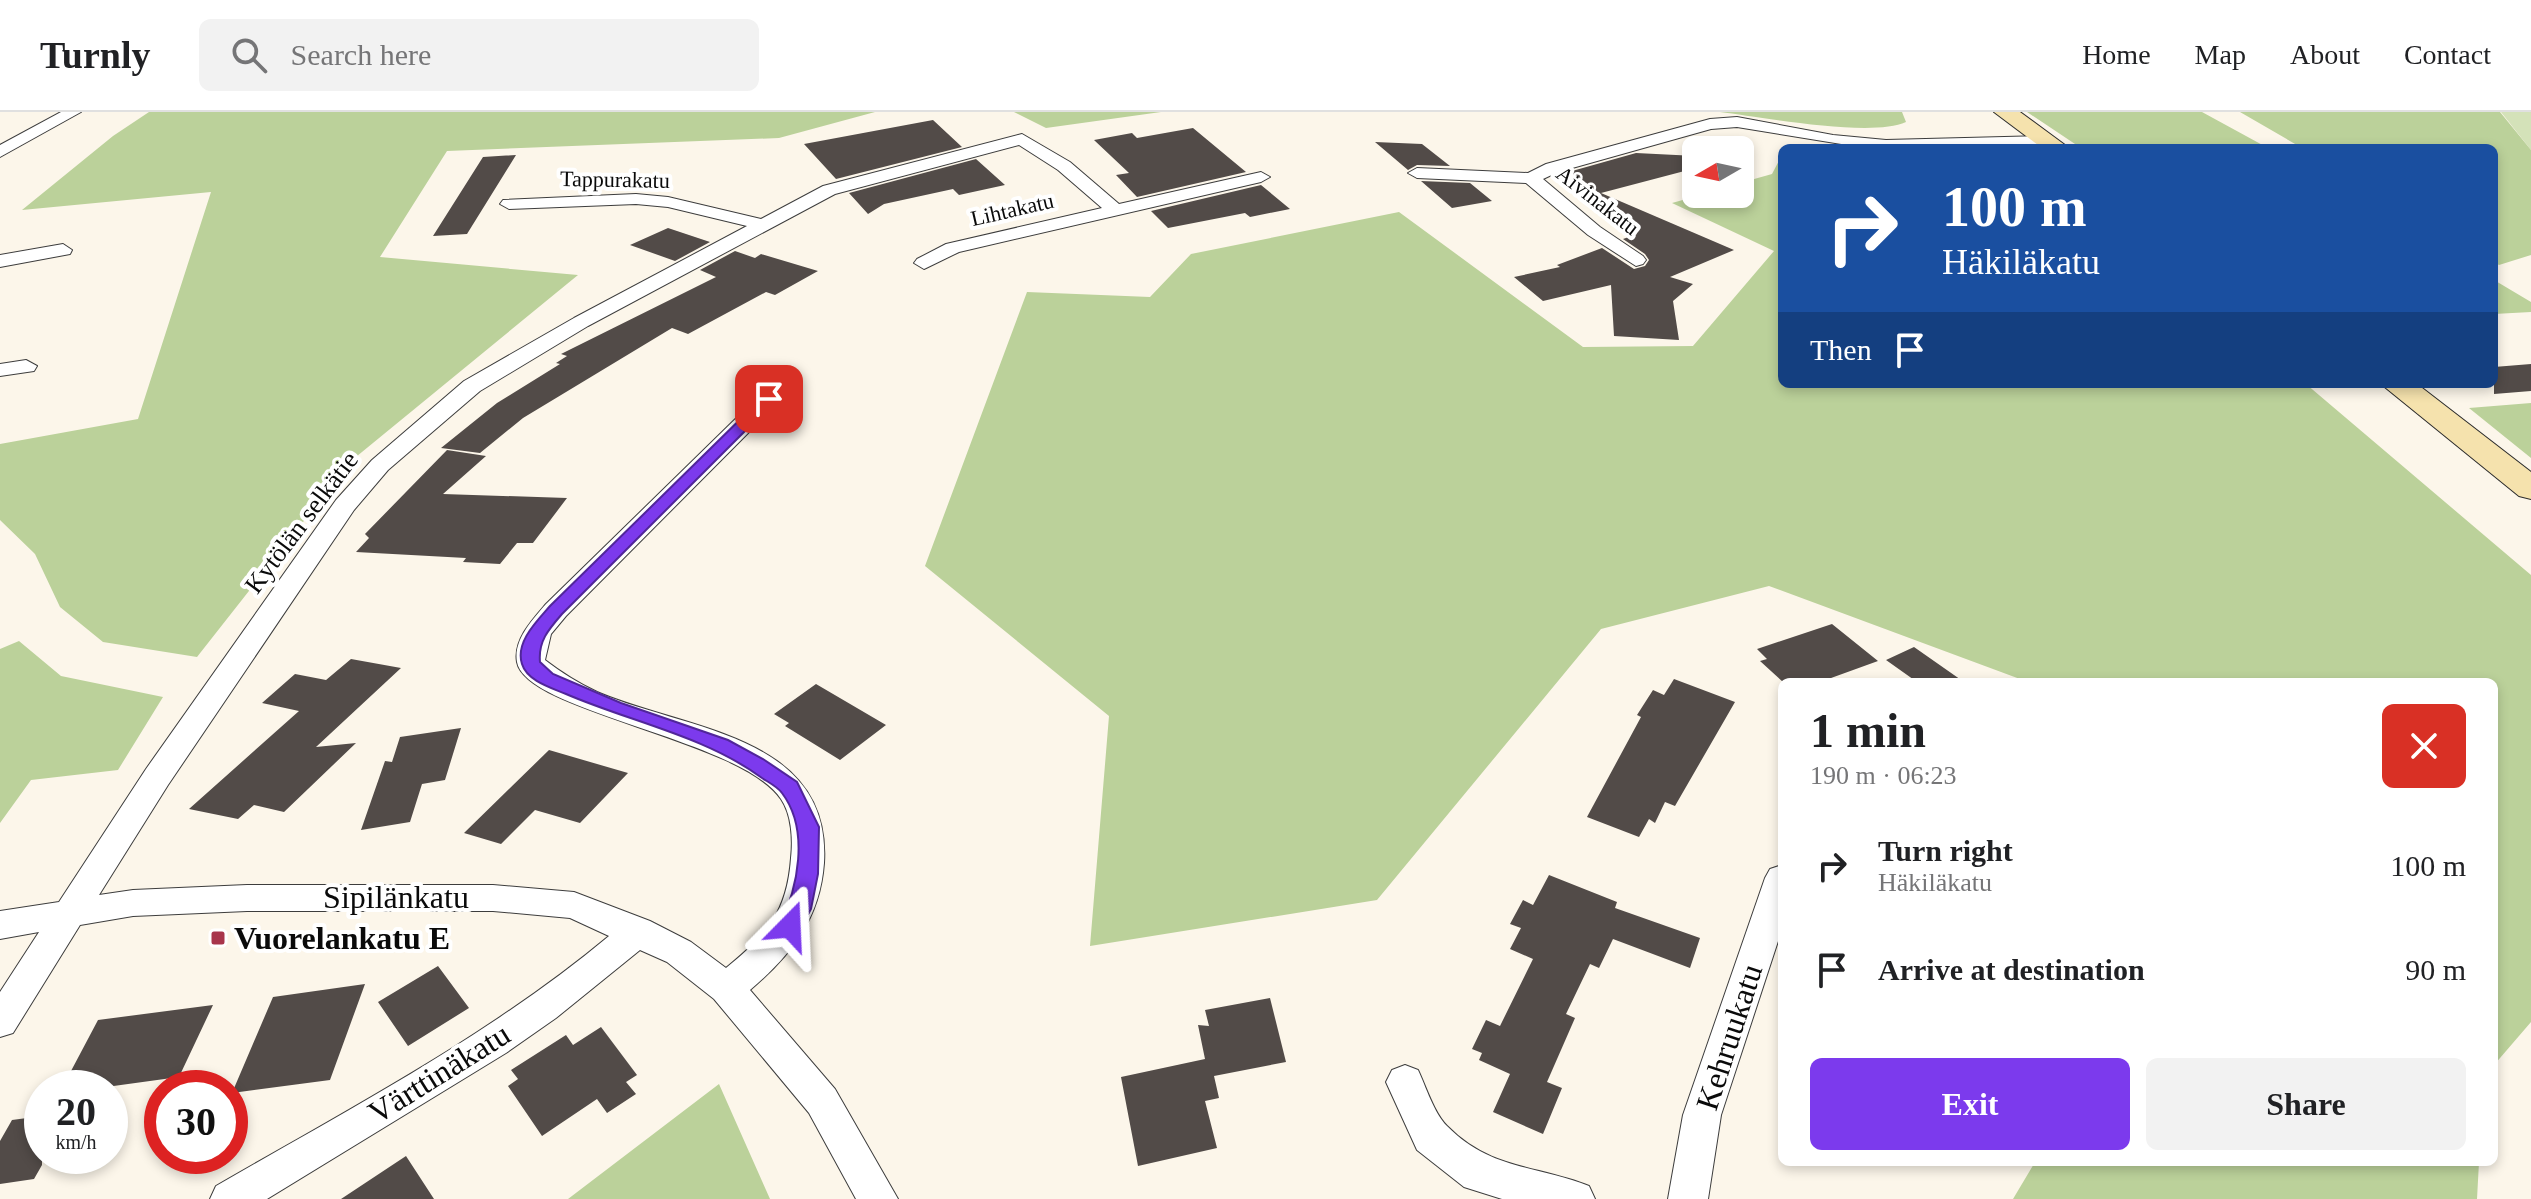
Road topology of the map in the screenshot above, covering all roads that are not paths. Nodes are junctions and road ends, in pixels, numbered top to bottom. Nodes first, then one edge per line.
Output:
1 (73, 112) edge
2 (2005, 112) edge
3 (1022, 139) joint
4 (1860, 144) edge
5 (2051, 144) edge
6 (0, 152) edge
7 (1417, 173) dead end
8 (1261, 177) dead end
9 (1531, 178) junction
10 (509, 204) dead end
11 (1115, 210) junction
12 (765, 225) junction
13 (63, 250) dead end
14 (1636, 260) dead end
15 (0, 261) edge
16 (924, 263) dead end
17 (26, 366) dead end
18 (0, 370) edge
19 (2402, 388) edge
20 (769, 399) dead end
21 (2531, 489) edge
22 (1778, 890) edge
23 (70, 911) junction
24 (0, 925) edge
25 (638, 931) junction
26 (727, 989) junction
27 (0, 1022) edge
28 (1405, 1082) dead end
29 (230, 1199) edge
30 (878, 1199) edge
31 (1575, 1199) edge
32 (1688, 1199) edge

1 - 6 street
2 - 5 street
3 - 11 street, Lihtakatu
3 - 12 street, Kytölän selkätie
4 - 9 street, Aivinakatu
7 - 9 street, Aivinakatu
8 - 11 street, Lihtakatu
9 - 14 street, Aivinakatu
10 - 12 street, Tappurakatu
11 - 16 street, Lihtakatu
12 - 23 street, Kytölän selkätie
13 - 15 street
17 - 18 street
19 - 21 street
20 - 26 street
22 - 32 street, Kehruukatu
23 - 24 street, Sipilänkatu
23 - 25 street, Sipilänkatu
23 - 27 street, Kytölän selkätie
25 - 26 street, Sipilänkatu
25 - 29 street, Värttinäkatu
26 - 30 street, Sipilänkatu
28 - 31 street

